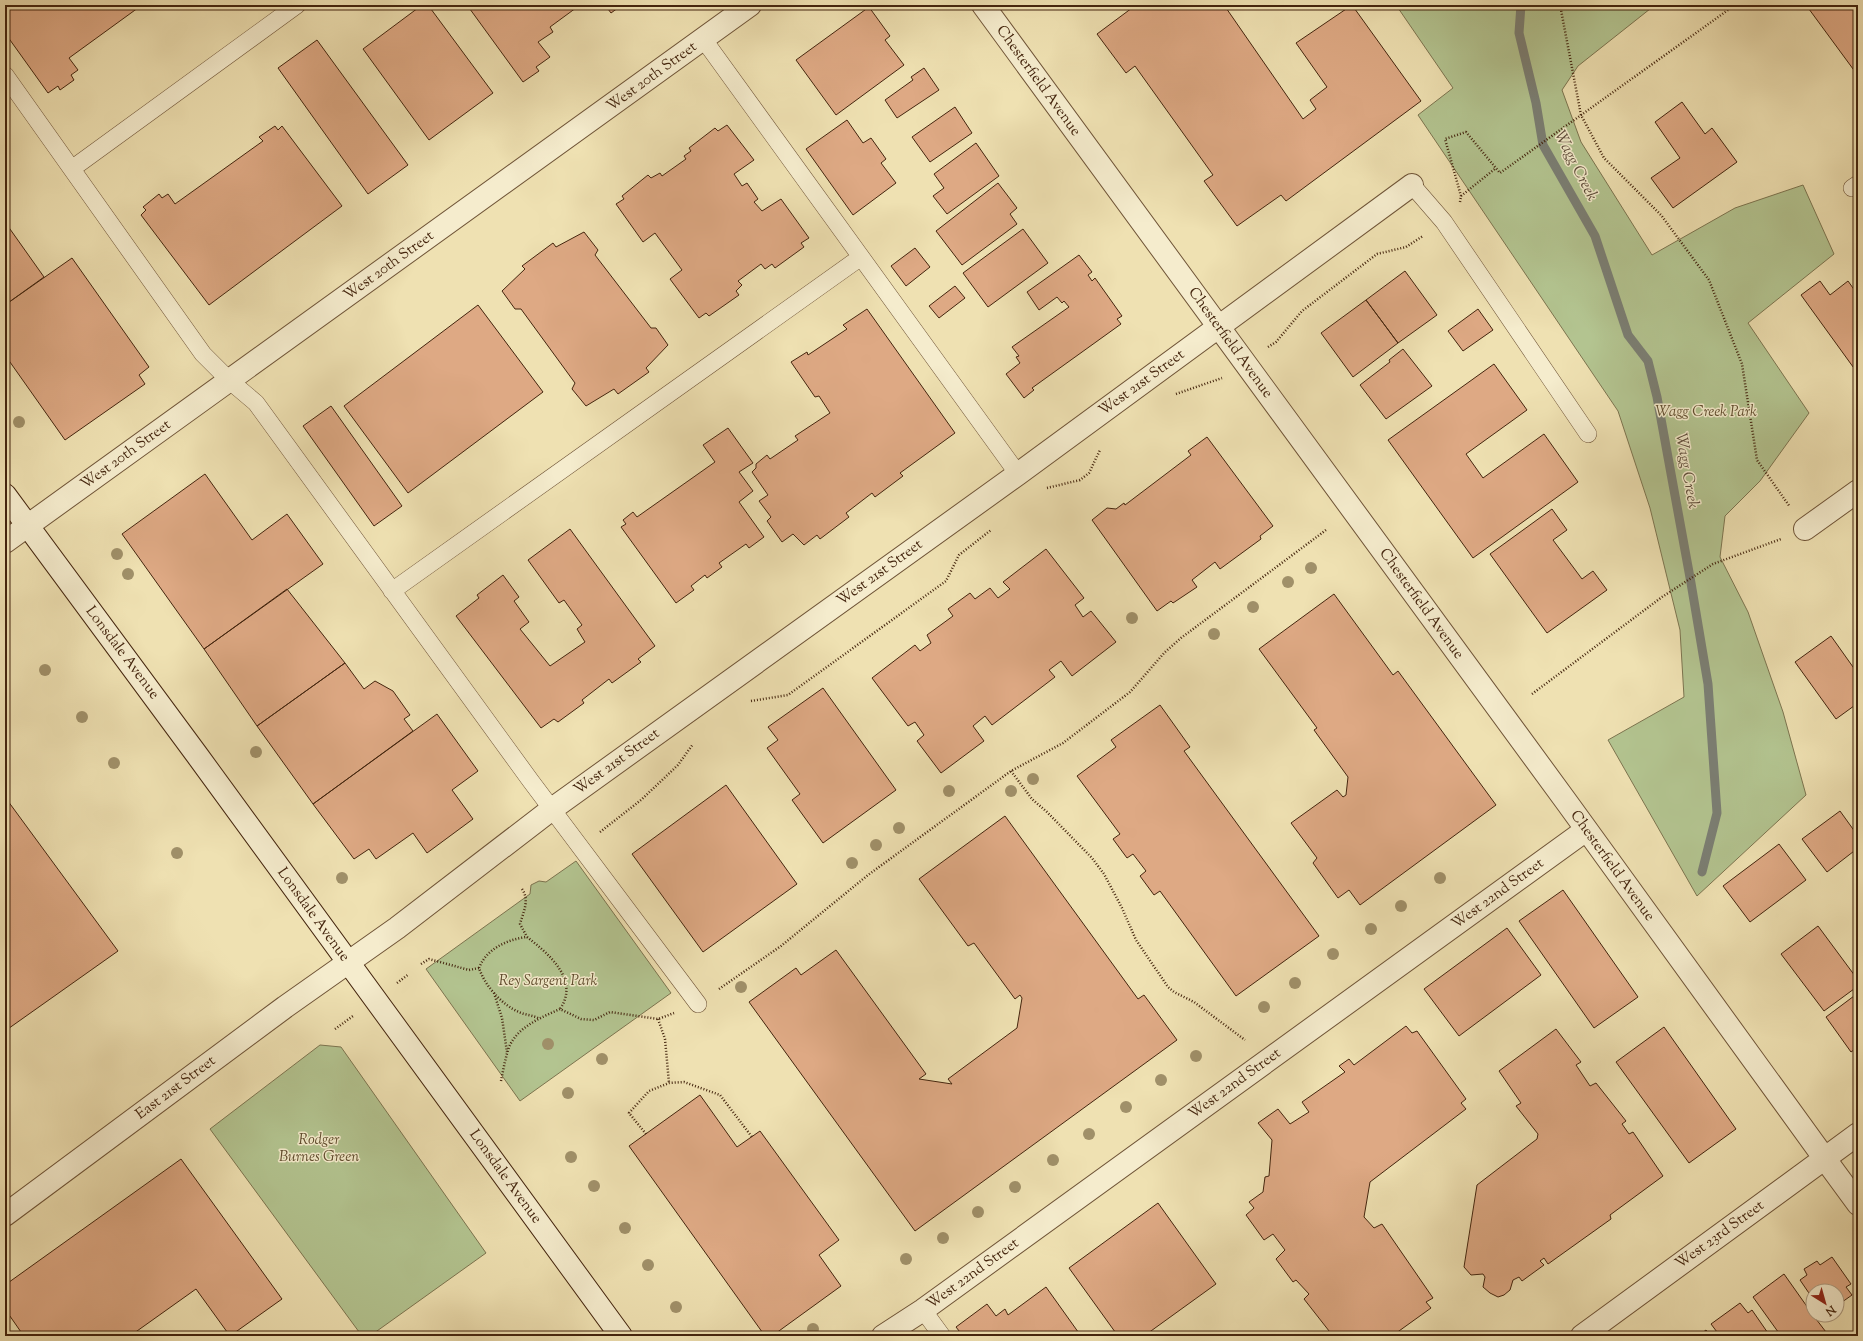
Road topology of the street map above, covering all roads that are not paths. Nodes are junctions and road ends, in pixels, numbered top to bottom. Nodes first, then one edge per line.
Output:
1 (297, 5) edge
2 (750, 5) edge
3 (983, 5) edge
4 (704, 40) junction
5 (5, 75) edge
6 (73, 168) junction
7 (1412, 185) joint
8 (861, 257) junction
9 (1218, 328) junction
10 (230, 381) junction
11 (1588, 434) dead end
12 (1018, 474) junction
13 (1858, 491) edge
14 (5, 495) edge
15 (28, 526) junction
16 (1805, 529) road end
17 (5, 542) edge
18 (392, 591) junction
19 (552, 809) junction
20 (1586, 830) junction
21 (348, 962) junction
22 (698, 1004) road end
23 (1858, 1134) edge
24 (1824, 1159) junction
25 (1858, 1204) edge
26 (5, 1215) edge
27 (923, 1310) junction
28 (620, 1336) edge
29 (883, 1336) edge
30 (942, 1336) edge
31 (1582, 1336) edge

1 - 6 lane
2 - 4 street, West 20th Street
3 - 9 street, Chesterfield Avenue
4 - 8 lane
4 - 10 street, West 20th Street
5 - 6 lane
6 - 10 lane
7 - 9 street, West 21st Street
7 - 11 lane
8 - 12 lane
8 - 18 lane
9 - 12 street, West 21st Street
9 - 20 street, Chesterfield Avenue
10 - 15 street, West 20th Street
10 - 18 lane
12 - 19 street, West 21st Street
13 - 16 street
14 - 15 street, Lonsdale Avenue
15 - 17 street, West 20th Street
15 - 21 street, Lonsdale Avenue
18 - 19 lane
19 - 21 street, West 21st Street
19 - 22 lane
20 - 24 street, Chesterfield Avenue
20 - 27 street, West 22nd Street
21 - 26 street, East 21st Street
21 - 28 street, Lonsdale Avenue
23 - 24 street, West 23rd Street
24 - 25 street, Chesterfield Avenue
24 - 31 street, West 23rd Street
27 - 29 street, West 22nd Street
27 - 30 lane

